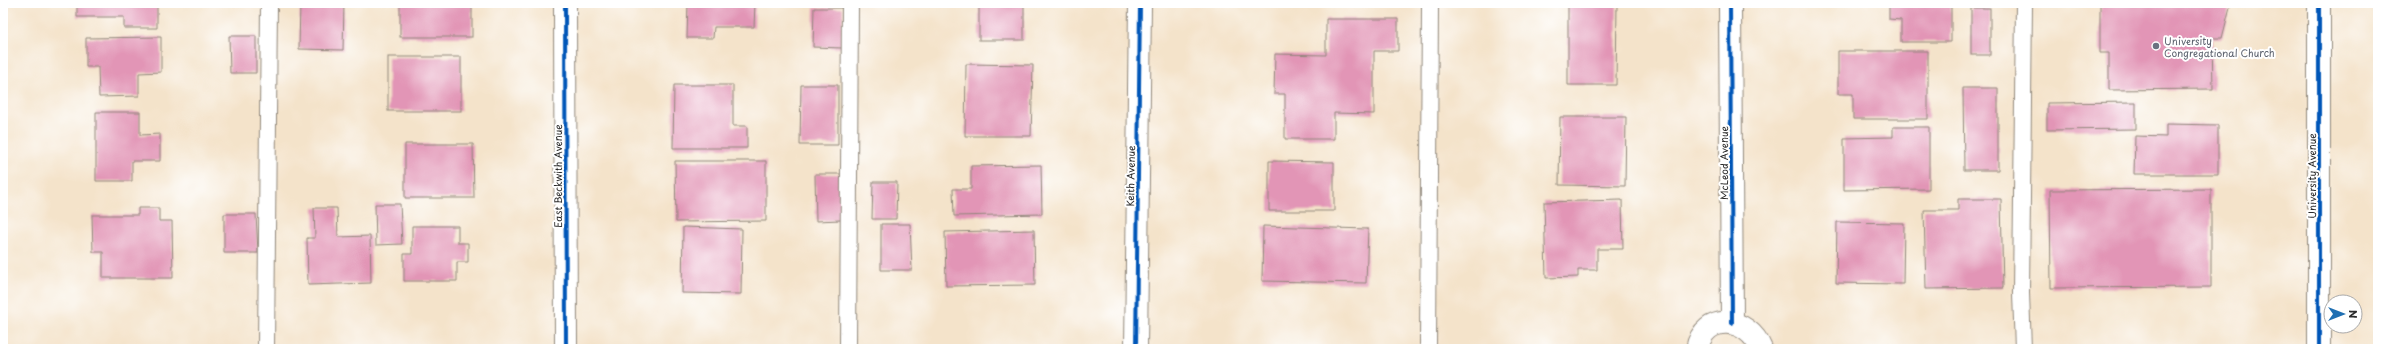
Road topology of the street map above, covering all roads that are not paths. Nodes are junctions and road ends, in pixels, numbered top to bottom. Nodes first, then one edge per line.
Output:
1 (269, 3) edge
2 (565, 3) edge
3 (850, 3) edge
4 (1140, 3) edge
5 (1430, 3) edge
6 (1730, 3) edge
7 (2024, 3) edge
8 (2319, 3) edge
9 (1732, 323) junction
10 (266, 349) edge
11 (566, 349) edge
12 (848, 349) edge
13 (1136, 349) edge
14 (1428, 349) edge
15 (1697, 349) edge
16 (1761, 349) edge
17 (2023, 349) edge
18 (2319, 349) edge

1 - 10 lane
2 - 11 street, East Beckwith Avenue
3 - 12 lane
4 - 13 street, Keith Avenue
5 - 14 lane
6 - 9 street, McLeod Avenue
7 - 17 lane
8 - 18 street, University Avenue
9 - 15 street
9 - 16 street

